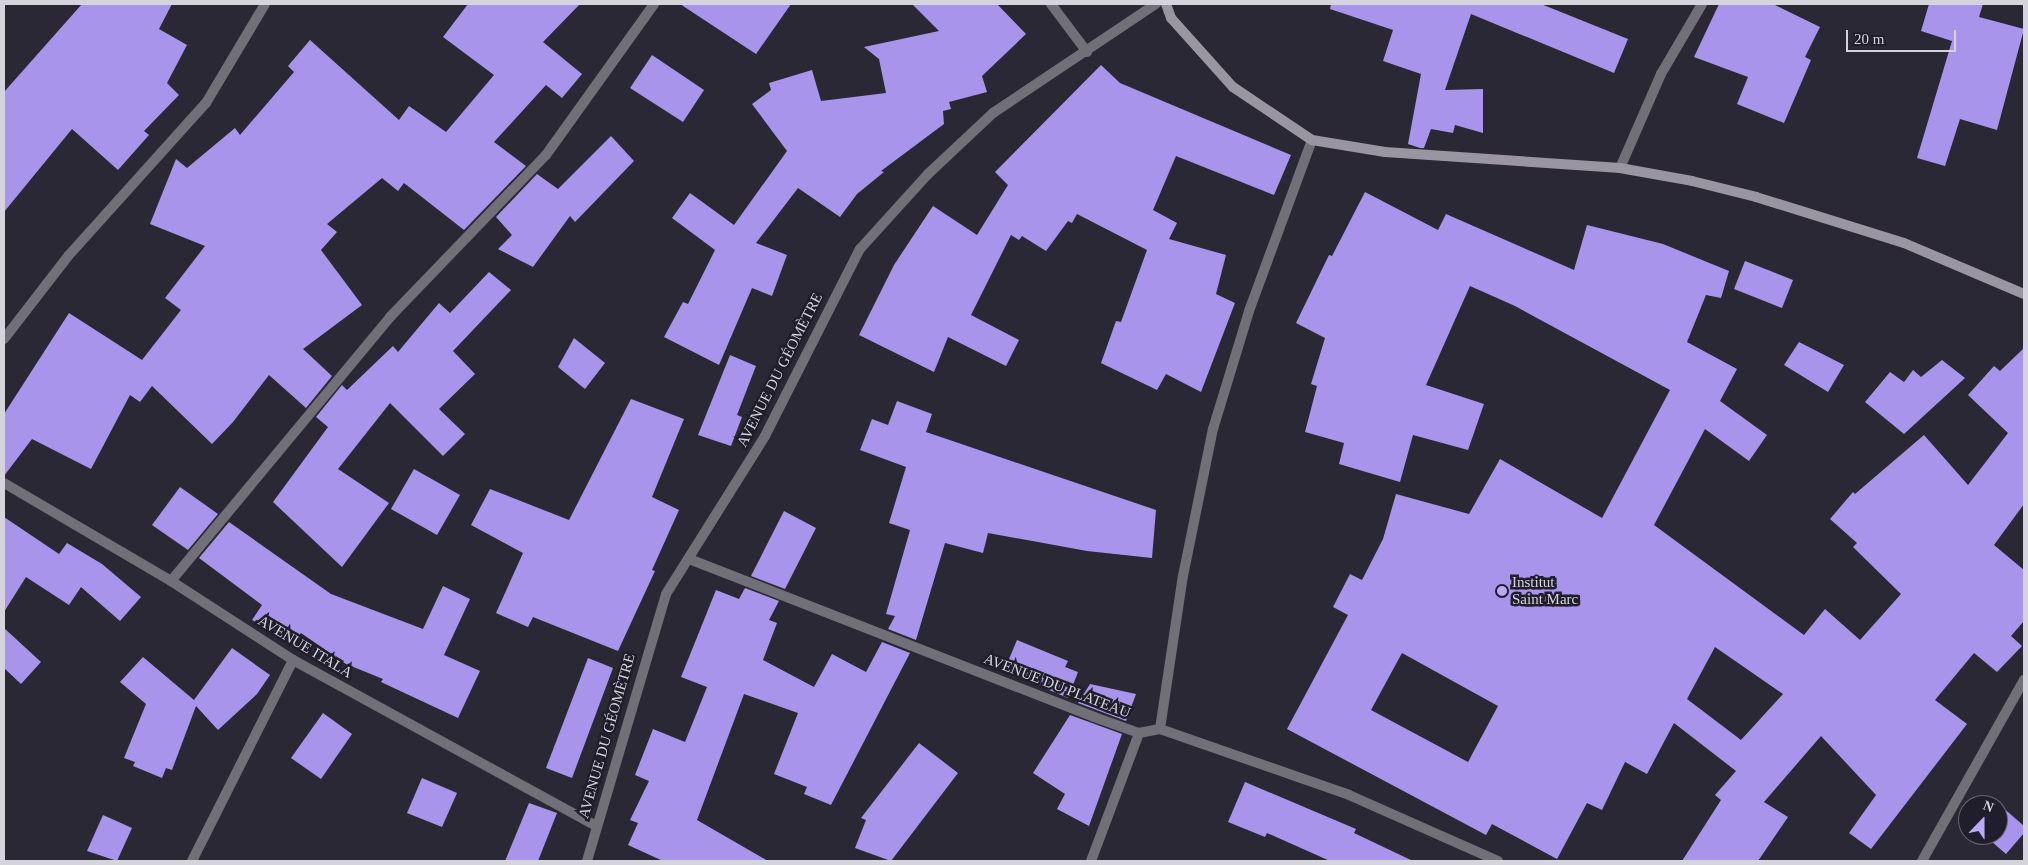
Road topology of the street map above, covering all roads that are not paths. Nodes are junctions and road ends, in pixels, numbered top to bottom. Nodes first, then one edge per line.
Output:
1 (265, 4) edge
2 (654, 4) edge
3 (1051, 4) edge
4 (1156, 4) edge
5 (1166, 4) edge
6 (1702, 4) edge
7 (1087, 52) junction
8 (1312, 140) junction
9 (1620, 168) junction
10 (2024, 294) edge
11 (4, 339) edge
12 (4, 483) edge
13 (689, 559) junction
14 (171, 582) junction
15 (293, 660) junction
16 (2024, 680) edge
17 (1160, 729) junction
18 (1139, 733) junction
19 (596, 826) junction
20 (192, 861) edge
21 (587, 861) edge
22 (1091, 861) edge
23 (1498, 861) edge
24 (1922, 861) edge

1 - 11 street
2 - 14 street
3 - 7 street
4 - 7 street, AVENUE DU GÉOMÈTRE
5 - 8 main road
6 - 9 street
7 - 13 street, AVENUE DU GÉOMÈTRE
8 - 9 main road
8 - 17 street
9 - 10 main road
12 - 14 street, AVENUE ITALA
13 - 18 street, AVENUE DU PLATEAU
13 - 19 street, AVENUE DU GÉOMÈTRE
14 - 15 street, AVENUE ITALA
15 - 19 street, AVENUE ITALA
15 - 20 street
16 - 24 street
17 - 18 street, AVENUE DU PLATEAU
17 - 23 street
18 - 22 street
19 - 21 street, AVENUE DU GÉOMÈTRE

